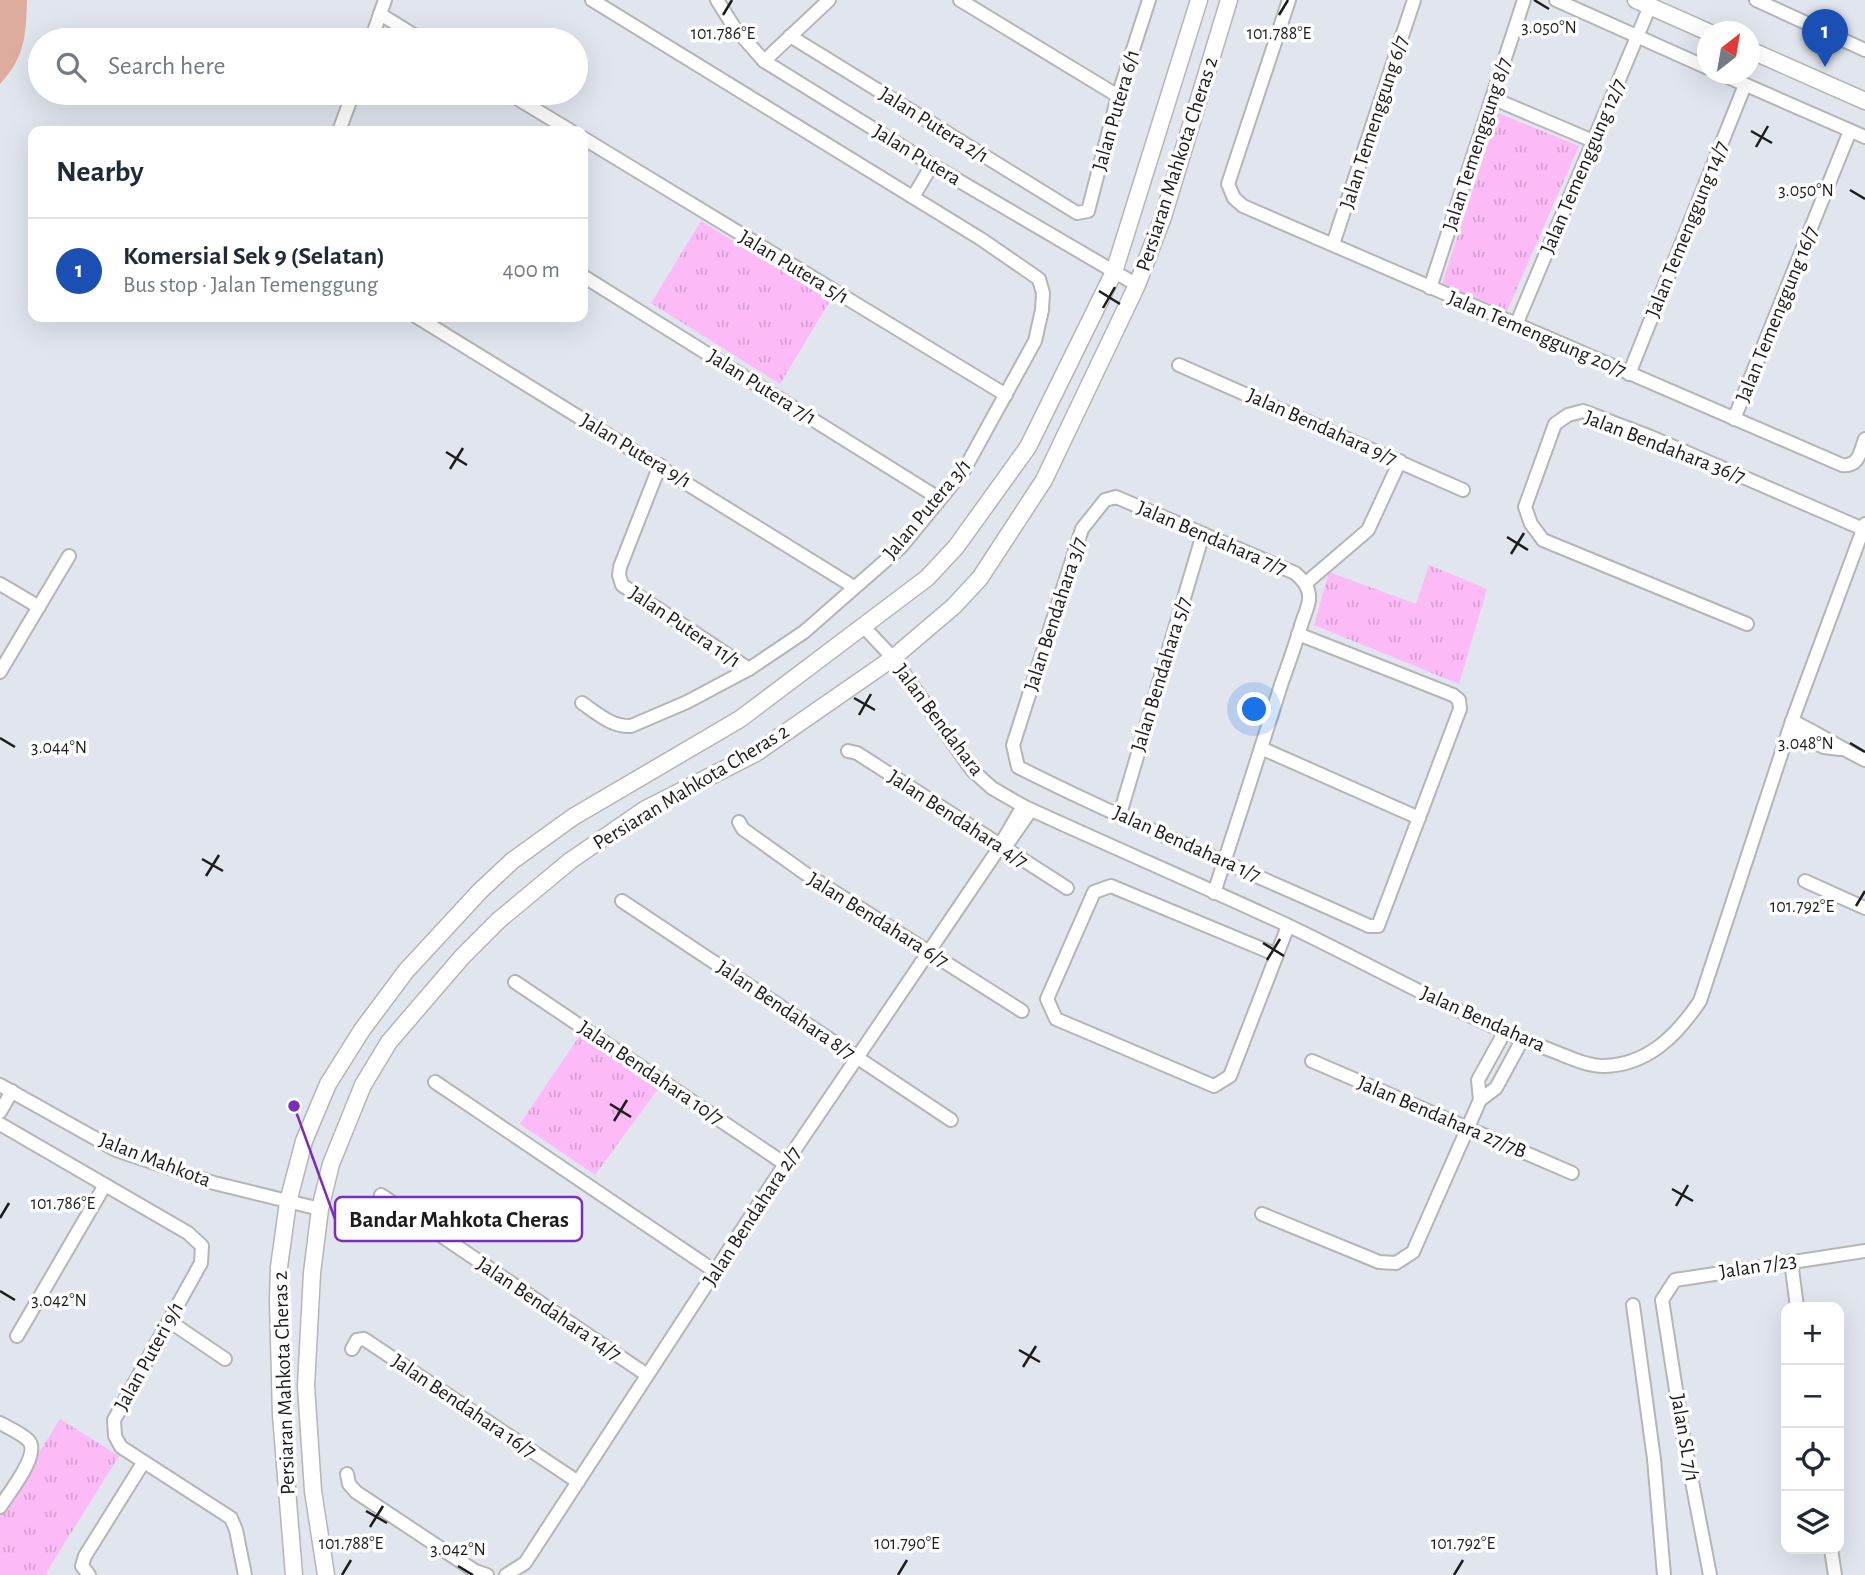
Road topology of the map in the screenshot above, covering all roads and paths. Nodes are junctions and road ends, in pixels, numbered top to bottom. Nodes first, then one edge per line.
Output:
1 (385, 0) edge
2 (592, 0) edge
3 (717, 0) edge
4 (829, 0) edge
5 (960, 0) edge
6 (1149, 0) edge
7 (1199, 0) edge
8 (1229, 0) edge
9 (1289, 0) edge
10 (1414, 0) edge
11 (1524, 0) edge
12 (1556, 0) edge
13 (1756, 0) edge
14 (1643, 3) edge
15 (380, 14) junction
16 (1697, 27) edge
17 (375, 28) edge
18 (403, 28) edge
19 (790, 36) junction
20 (1637, 36) junction
21 (1865, 50) edge
22 (1760, 55) edge
23 (764, 61) junction
24 (1697, 63) edge
25 (1745, 85) joint
26 (1118, 96) junction
27 (1492, 98) junction
28 (1865, 101) edge
29 (350, 105) edge
30 (528, 105) edge
31 (344, 126) edge
32 (563, 126) edge
33 (1850, 131) junction
34 (1865, 137) edge
35 (588, 141) edge
36 (1593, 141) junction
37 (932, 164) junction
38 (913, 197) junction
39 (1077, 213) joint
40 (1333, 244) junction
41 (1114, 272) junction
42 (588, 279) edge
43 (1137, 285) junction
44 (1430, 288) junction
45 (425, 322) edge
46 (1516, 325) junction
47 (1180, 365) dead end
48 (1629, 374) junction
49 (1006, 396) junction
50 (1734, 419) junction
51 (1865, 439) edge
52 (1400, 461) junction
53 (660, 465) junction
54 (1463, 490) dead end
55 (1116, 496) joint
56 (940, 499) junction
57 (1864, 526) edge
58 (1203, 534) junction
59 (69, 556) dead end
60 (1306, 583) junction
61 (0, 584) edge
62 (854, 587) junction
63 (39, 607) junction
64 (1747, 624) dead end
65 (863, 626) junction
66 (1298, 634) junction
67 (893, 658) junction
68 (749, 669) junction
69 (0, 672) edge
70 (582, 703) dead end
71 (1791, 726) junction
72 (1013, 745) joint
73 (1261, 748) junction
74 (848, 751) dead end
75 (1865, 760) edge
76 (1027, 808) junction
77 (1120, 814) junction
78 (1419, 818) junction
79 (739, 822) dead end
80 (999, 850) junction
81 (1225, 860) junction
82 (1805, 881) dead end
83 (1067, 888) dead end
84 (1214, 893) junction
85 (622, 901) dead end
86 (1865, 908) edge
87 (1288, 926) junction
88 (929, 951) junction
89 (1277, 955) junction
90 (516, 982) dead end
91 (1022, 1011) dead end
92 (1504, 1032) junction
93 (1522, 1040) junction
94 (858, 1058) junction
95 (1312, 1061) dead end
96 (435, 1082) dead end
97 (4, 1089) edge
98 (1480, 1100) junction
99 (0, 1112) edge
100 (951, 1120) dead end
101 (0, 1124) edge
102 (1468, 1128) junction
103 (785, 1164) junction
104 (1572, 1172) dead end
105 (105, 1185) junction
106 (381, 1195) dead end
107 (288, 1202) junction
108 (320, 1209) junction
109 (1262, 1214) dead end
110 (1865, 1251) edge
111 (1791, 1261) junction
112 (716, 1272) junction
113 (1662, 1300) joint
114 (1796, 1302) edge
115 (1633, 1305) dead end
116 (169, 1321) junction
117 (17, 1336) dead end
118 (352, 1349) dead end
119 (225, 1359) dead end
120 (647, 1375) junction
121 (0, 1423) edge
122 (143, 1463) junction
123 (347, 1474) dead end
124 (578, 1482) junction
125 (0, 1507) edge
126 (1832, 1554) edge
127 (89, 1575) edge
128 (245, 1575) edge
129 (294, 1575) edge
130 (326, 1575) edge
131 (487, 1575) edge
132 (506, 1575) edge
133 (1664, 1575) edge
134 (1710, 1575) edge
135 (1835, 1575) edge

1 - 15 street
2 - 38 street, Jalan Putera 3/1
3 - 23 street, Jalan Putera
4 - 19 street
5 - 26 street
6 - 26 street, Jalan Putera 6/1
7 - 41 street, Persiaran Mahkota Cheras 2
8 - 43 street, Persiaran Mahkota Cheras 2
9 - 40 street, Jalan Temenggung 20/7
10 - 40 street, Jalan Temenggung 6/7
11 - 27 street, Jalan Temenggung 8/7
12 - 20 street
13 - 21 street
14 - 16 street
14 - 20 street, Jalan Temenggung 12/7
15 - 17 street
15 - 18 street
19 - 23 street
19 - 39 street, Jalan Putera 2/1
20 - 24 street
20 - 36 street, Jalan Temenggung 12/7
22 - 28 street
23 - 37 street, Jalan Putera
25 - 33 street
25 - 48 street, Jalan Temenggung 14/7
26 - 39 street, Jalan Putera 6/1
27 - 36 street
27 - 44 street, Jalan Temenggung 8/7
29 - 31 street
30 - 32 street
33 - 34 street
33 - 50 street, Jalan Temenggung 16/7
35 - 49 street, Jalan Putera 5/1
36 - 46 street, Jalan Temenggung 12/7
37 - 38 street
37 - 41 street, Jalan Putera
38 - 49 street, Jalan Putera 3/1
40 - 44 street, Jalan Temenggung 20/7
41 - 43 street, Jalan Putera
41 - 65 street, Persiaran Mahkota Cheras 2
42 - 56 street, Jalan Putera 7/1
43 - 67 street, Persiaran Mahkota Cheras 2
44 - 46 street, Jalan Temenggung 20/7
45 - 53 street, Jalan Putera 9/1
46 - 48 street, Jalan Temenggung 20/7
47 - 52 street, Jalan Bendahara 9/7
48 - 50 street, Jalan Temenggung 20/7
49 - 56 street, Jalan Putera 3/1
50 - 51 street, Jalan Temenggung 20/7
52 - 54 street, Jalan Bendahara 9/7
52 - 60 street, Jalan Bendahara 7/7
53 - 62 street, Jalan Putera 9/1
53 - 68 street, Jalan Putera 11/1
55 - 58 street, Jalan Bendahara 7/7
55 - 72 street, Jalan Bendahara 3/7
56 - 62 street, Jalan Putera 3/1
57 - 64 street, Jalan Bendahara 36/7
57 - 71 street, Jalan Bendahara
58 - 60 street, Jalan Bendahara 7/7
58 - 77 street, Jalan Bendahara 5/7
59 - 63 street
60 - 66 street, Jalan Bendahara 7/7
61 - 63 street
62 - 68 street, Jalan Putera 3/1
63 - 69 street
65 - 67 street, Jalan Bendahara
65 - 107 street, Persiaran Mahkota Cheras 2
66 - 73 street, Jalan Bendahara 7/7
66 - 78 street
67 - 76 street, Jalan Bendahara
67 - 108 street, Persiaran Mahkota Cheras 2
68 - 70 street, Jalan Putera 3/1
71 - 75 street
71 - 93 street, Jalan Bendahara
72 - 77 street, Jalan Bendahara 1/7
73 - 78 street
73 - 81 street, Jalan Bendahara 7/7
74 - 80 street, Jalan Bendahara 4/7
76 - 80 street, Jalan Bendahara 2/7
76 - 84 street, Jalan Bendahara
77 - 81 street, Jalan Bendahara 1/7
78 - 81 street, Jalan Bendahara 1/7
79 - 88 street, Jalan Bendahara 6/7
80 - 83 street, Jalan Bendahara 4/7
80 - 88 street, Jalan Bendahara 2/7
81 - 84 street, Jalan Bendahara 7/7
82 - 86 street
84 - 87 street, Jalan Bendahara
85 - 94 street, Jalan Bendahara 8/7
87 - 89 street
87 - 92 street, Jalan Bendahara
88 - 91 street, Jalan Bendahara 6/7
88 - 94 street, Jalan Bendahara 2/7
89 - 89 street
90 - 103 street, Jalan Bendahara 10/7
92 - 93 street, Jalan Bendahara
92 - 98 street
93 - 98 street
94 - 100 street, Jalan Bendahara 8/7
94 - 103 street, Jalan Bendahara 2/7
95 - 102 street, Jalan Bendahara 27/7B
96 - 112 street
97 - 99 street
97 - 107 street, Jalan Mahkota
98 - 102 street
101 - 105 street
102 - 104 street, Jalan Bendahara 27/7B
102 - 109 street
103 - 112 street, Jalan Bendahara 2/7
105 - 116 street, Jalan Puteri 9/1
105 - 117 street
106 - 120 street, Jalan Bendahara 14/7
107 - 108 street, Jalan Mahkota
107 - 129 street, Persiaran Mahkota Cheras 2
108 - 130 street, Persiaran Mahkota Cheras 2
110 - 111 street, Jalan 7/23
111 - 113 street, Jalan 7/23
111 - 114 street
112 - 120 street, Jalan Bendahara 2/7
113 - 134 street, Jalan SL 7/1
115 - 133 street
116 - 119 street
116 - 122 street, Jalan Puteri 9/1
118 - 124 street, Jalan Bendahara 16/7
120 - 124 street, Jalan Bendahara 2/7
121 - 125 street
122 - 127 street
122 - 128 street, Jalan Puteri 9/1
123 - 131 street
124 - 132 street, Jalan Bendahara 2/7
126 - 135 street

